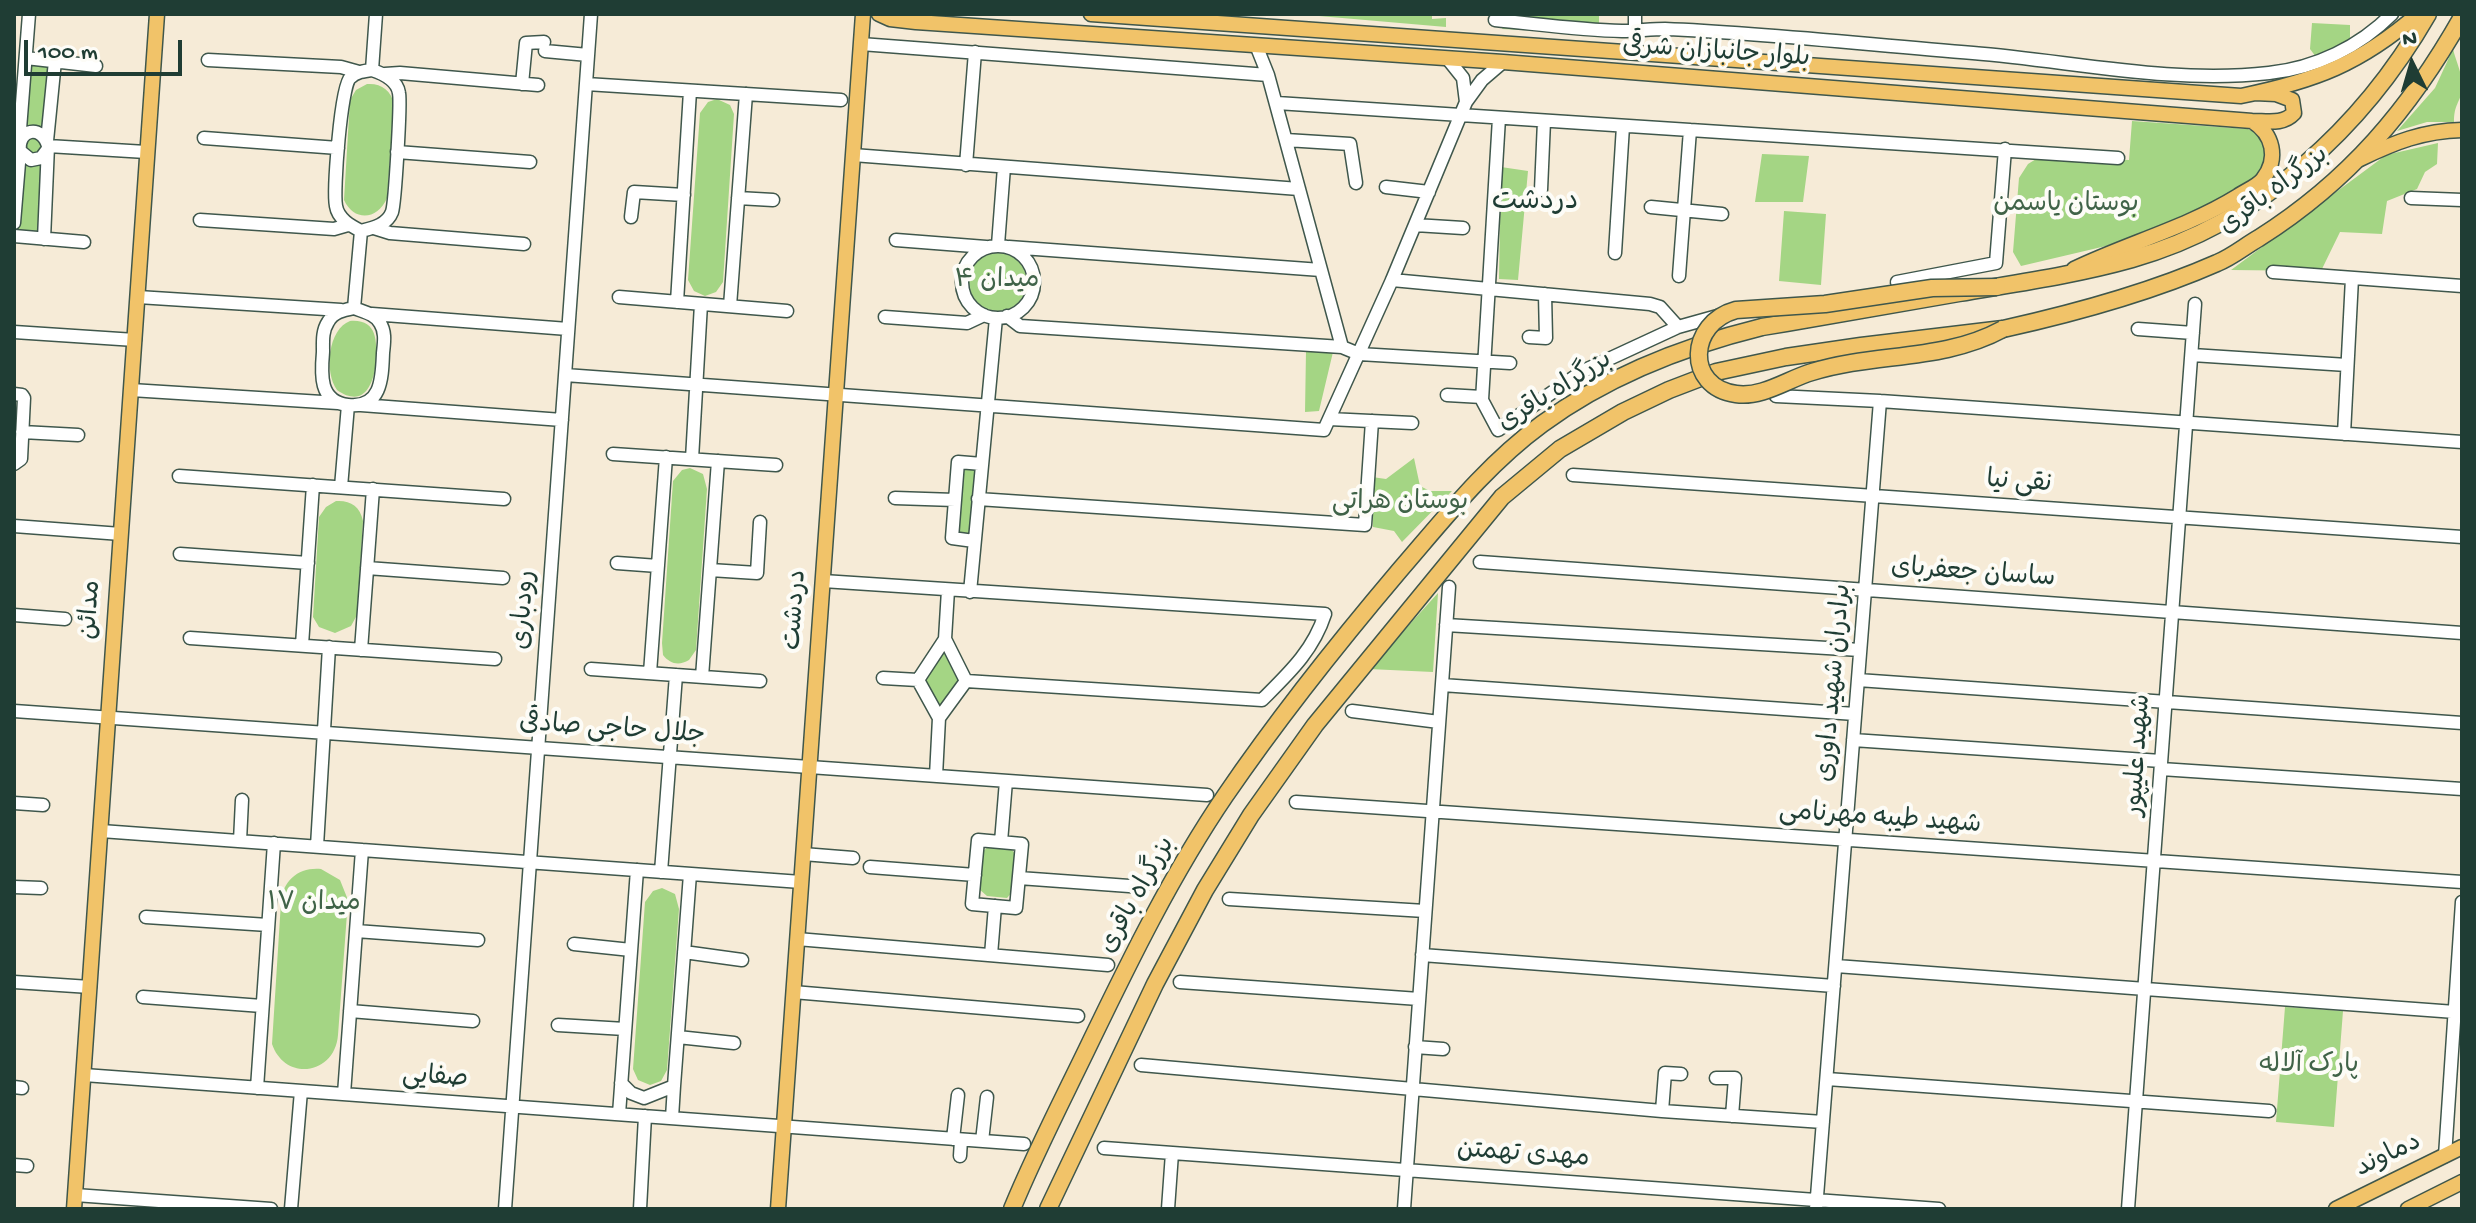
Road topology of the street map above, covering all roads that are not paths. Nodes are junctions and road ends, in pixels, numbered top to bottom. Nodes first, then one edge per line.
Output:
1 (29, 14) edge
2 (157, 14) edge
3 (376, 14) edge
4 (591, 14) edge
5 (863, 14) edge
6 (879, 14) edge
7 (1091, 14) edge
8 (1635, 14) edge
9 (2392, 14) edge
10 (2418, 14) edge
11 (2428, 14) edge
12 (1497, 17) edge
13 (2462, 17) edge
14 (1635, 30) junction
15 (1485, 43) junction
16 (861, 44) junction
17 (1256, 45) junction
18 (975, 52) junction
19 (588, 55) junction
20 (26, 58) junction
21 (1447, 58) junction
22 (208, 60) dead end
23 (55, 61) junction
24 (1503, 62) junction
25 (96, 66) dead end
26 (372, 72) junction
27 (1268, 75) junction
28 (2223, 76) junction
29 (522, 84) junction
30 (586, 84) junction
31 (538, 85) dead end
32 (690, 91) junction
33 (2255, 93) junction
34 (746, 94) junction
35 (2223, 95) junction
36 (841, 100) dead end
37 (1466, 102) junction
38 (1277, 103) junction
39 (1461, 116) junction
40 (1499, 118) junction
41 (1544, 121) junction
42 (2252, 121) junction
43 (1623, 126) junction
44 (1690, 130) junction
45 (2462, 130) edge
46 (204, 138) dead end
47 (1286, 140) junction
48 (18, 145) edge
49 (47, 146) junction
50 (338, 148) junction
51 (2005, 149) junction
52 (146, 152) junction
53 (397, 152) junction
54 (853, 155) junction
55 (2118, 158) dead end
56 (2356, 161) junction
57 (530, 162) dead end
58 (966, 165) junction
59 (1004, 167) junction
60 (1356, 183) dead end
61 (1386, 187) dead end
62 (1299, 189) junction
63 (1541, 190) dead end
64 (1429, 192) junction
65 (684, 195) junction
66 (738, 198) junction
67 (2411, 198) dead end
68 (773, 200) dead end
69 (2462, 200) edge
70 (1651, 207) dead end
71 (1684, 210) junction
72 (1722, 214) dead end
73 (631, 217) dead end
74 (200, 220) dead end
75 (14, 223) edge
76 (348, 225) junction
77 (1415, 225) junction
78 (1463, 228) dead end
79 (368, 230) junction
80 (14, 236) edge
81 (44, 239) junction
82 (896, 240) dead end
83 (84, 242) dead end
84 (524, 244) dead end
85 (998, 247) junction
86 (1615, 253) dead end
87 (1321, 270) junction
88 (2273, 272) dead end
89 (1679, 276) dead end
90 (2056, 277) junction
91 (2352, 278) junction
92 (1392, 280) junction
93 (1897, 282) dead end
94 (2462, 286) edge
95 (1997, 287) junction
96 (1487, 289) junction
97 (1545, 294) junction
98 (138, 297) junction
99 (619, 297) dead end
100 (677, 302) junction
101 (701, 304) junction
102 (2195, 304) dead end
103 (730, 306) junction
104 (1746, 308) dead end
105 (348, 309) junction
106 (787, 311) dead end
107 (369, 313) junction
108 (995, 316) junction
109 (885, 317) dead end
110 (1678, 327) junction
111 (568, 329) junction
112 (2003, 329) junction
113 (2138, 329) dead end
114 (14, 332) edge
115 (2193, 333) junction
116 (1529, 337) dead end
117 (135, 340) junction
118 (1342, 347) junction
119 (1359, 354) junction
120 (2192, 355) junction
121 (1482, 362) junction
122 (1510, 363) dead end
123 (2347, 365) junction
124 (565, 375) junction
125 (696, 384) junction
126 (131, 390) junction
127 (836, 393) junction
128 (14, 394) edge
129 (1447, 395) dead end
130 (1776, 396) dead end
131 (1482, 397) junction
132 (1880, 401) junction
133 (349, 404) junction
134 (987, 404) junction
135 (562, 420) junction
136 (1372, 421) junction
137 (2187, 422) junction
138 (1412, 423) dead end
139 (1327, 424) junction
140 (22, 432) junction
141 (2344, 434) junction
142 (78, 435) dead end
143 (2462, 442) edge
144 (613, 454) dead end
145 (666, 457) junction
146 (692, 459) junction
147 (718, 461) junction
148 (14, 464) edge
149 (982, 464) junction
150 (776, 465) dead end
151 (1573, 475) dead end
152 (179, 476) dead end
153 (313, 485) junction
154 (341, 487) junction
155 (373, 489) junction
156 (1873, 496) junction
157 (895, 498) dead end
158 (504, 499) dead end
159 (978, 499) junction
160 (955, 500) junction
161 (2179, 517) junction
162 (760, 522) dead end
163 (14, 526) edge
164 (121, 534) junction
165 (2462, 537) edge
166 (974, 541) junction
167 (180, 554) dead end
168 (1480, 562) dead end
169 (308, 563) junction
170 (617, 563) dead end
171 (658, 566) junction
172 (367, 568) junction
173 (710, 570) junction
174 (503, 578) dead end
175 (823, 581) junction
176 (1449, 587) dead end
177 (1865, 589) junction
178 (948, 590) junction
179 (970, 592) junction
180 (2172, 612) junction
181 (14, 615) edge
182 (65, 619) dead end
183 (1446, 625) junction
184 (2462, 633) edge
185 (190, 638) dead end
186 (945, 639) junction
187 (302, 645) junction
188 (329, 647) junction
189 (361, 650) junction
190 (1860, 650) junction
191 (495, 659) dead end
192 (591, 669) dead end
193 (650, 673) junction
194 (676, 675) junction
195 (702, 677) junction
196 (883, 678) dead end
197 (918, 680) junction
198 (1858, 680) junction
199 (760, 681) dead end
200 (966, 681) junction
201 (1442, 685) junction
202 (2166, 702) junction
203 (14, 711) edge
204 (1352, 711) dead end
205 (1855, 714) junction
206 (109, 717) junction
207 (939, 718) junction
208 (1439, 722) junction
209 (2462, 723) edge
210 (324, 733) junction
211 (1853, 740) junction
212 (538, 748) junction
213 (670, 757) junction
214 (2161, 765) junction
215 (809, 767) junction
216 (936, 776) junction
217 (1006, 781) junction
218 (2462, 789) edge
219 (1207, 795) dead end
220 (242, 800) dead end
221 (1296, 802) dead end
222 (14, 803) edge
223 (43, 805) dead end
224 (1433, 812) junction
225 (101, 831) junction
226 (1845, 840) junction
227 (240, 841) junction
228 (1001, 842) junction
229 (274, 843) junction
230 (317, 846) junction
231 (362, 850) junction
232 (803, 854) junction
233 (853, 858) dead end
234 (2154, 861) junction
235 (530, 863) junction
236 (870, 867) dead end
237 (637, 870) junction
238 (661, 872) junction
239 (690, 874) junction
240 (975, 875) junction
241 (1019, 878) junction
242 (801, 882) junction
243 (2462, 882) edge
244 (14, 887) edge
245 (1143, 887) dead end
246 (41, 888) dead end
247 (1229, 899) dead end
248 (2462, 902) edge
249 (995, 906) junction
250 (1425, 911) junction
251 (146, 917) dead end
252 (268, 925) junction
253 (356, 931) junction
254 (797, 939) junction
255 (478, 940) dead end
256 (574, 944) dead end
257 (631, 950) junction
258 (684, 952) junction
259 (991, 955) junction
260 (1422, 955) junction
261 (742, 960) dead end
262 (1108, 965) dead end
263 (1836, 966) junction
264 (14, 982) edge
265 (1180, 982) dead end
266 (1834, 986) junction
267 (90, 987) junction
268 (2144, 989) junction
269 (793, 992) junction
270 (143, 997) dead end
271 (1419, 999) junction
272 (262, 1006) junction
273 (350, 1011) junction
274 (2455, 1012) junction
275 (1078, 1016) dead end
276 (473, 1021) dead end
277 (558, 1025) dead end
278 (625, 1029) junction
279 (678, 1037) junction
280 (734, 1043) dead end
281 (1415, 1047) junction
282 (1443, 1049) dead end
283 (1141, 1065) dead end
284 (1681, 1074) dead end
285 (84, 1075) junction
286 (1716, 1078) dead end
287 (1827, 1079) junction
288 (621, 1083) junction
289 (674, 1086) junction
290 (257, 1088) junction
291 (1412, 1089) junction
292 (301, 1091) junction
293 (344, 1094) junction
294 (958, 1095) dead end
295 (987, 1097) dead end
296 (2136, 1101) junction
297 (512, 1106) junction
298 (1662, 1111) junction
299 (2269, 1111) dead end
300 (619, 1114) junction
301 (645, 1116) junction
302 (1732, 1116) junction
303 (672, 1118) junction
304 (1823, 1122) junction
305 (784, 1126) junction
306 (957, 1139) junction
307 (982, 1141) junction
308 (1024, 1144) dead end
309 (2462, 1147) edge
310 (1104, 1148) dead end
311 (1172, 1153) junction
312 (960, 1156) dead end
313 (2445, 1156) junction
314 (1406, 1170) junction
315 (1027, 1173) junction
316 (2462, 1182) edge
317 (75, 1202) edge
318 (1817, 1204) edge
319 (271, 1209) edge
320 (291, 1209) edge
321 (505, 1209) edge
322 (640, 1209) edge
323 (778, 1209) edge
324 (1004, 1209) edge
325 (1012, 1209) edge
326 (1050, 1209) edge
327 (1168, 1209) edge
328 (1404, 1209) edge
329 (1939, 1209) edge
330 (2128, 1209) edge
331 (2336, 1209) edge
332 (2408, 1209) edge

1 - 20 street
2 - 52 main road, مدائن
3 - 26 street
4 - 19 street, رودباری
5 - 16 main road, دردشت
6 - 17 main road, بلوار جانبازان شرقی
7 - 15 main road, بلوار جانبازان شرقی
8 - 14 street
9 - 28 street
10 - 33 main road, بلوار جانبازان شرقی
11 - 90 highway, بزرگراه باقری
12 - 14 street
12 - 15 street
13 - 56 highway, بزرگراه باقری
14 - 28 street
15 - 35 main road, بلوار جانبازان شرقی
16 - 18 street
16 - 54 main road, دردشت
17 - 21 main road, بلوار جانبازان شرقی
17 - 27 street
18 - 27 street
18 - 58 street
19 - 29 street
19 - 30 street, رودباری
20 - 23 street
20 - 48 street
21 - 24 main road, بلوار جانبازان شرقی
21 - 37 street
22 - 26 street
23 - 25 street
23 - 49 street
24 - 37 street
24 - 42 main road, بلوار جانبازان شرقی
26 - 29 street
26 - 50 street
26 - 53 street
27 - 38 street
28 - 35 street
29 - 31 street
30 - 32 street
30 - 111 street, رودباری
32 - 34 street
32 - 65 street
33 - 35 main road, بلوار جانبازان شرقی
33 - 42 main road, بلوار جانبازان شرقی
34 - 36 street
34 - 66 street
37 - 39 street
38 - 39 street
38 - 47 street
39 - 40 street
39 - 64 street
40 - 41 street
40 - 96 street
41 - 43 street
41 - 63 street
42 - 90 main road
43 - 44 street
43 - 86 street
44 - 51 street
44 - 71 street
45 - 56 main road
46 - 50 street
47 - 60 street
47 - 62 street
48 - 49 street
48 - 49 street
48 - 75 street
49 - 52 street
49 - 81 street
50 - 76 street
51 - 55 street
51 - 93 street
52 - 98 main road, مدائن
53 - 57 street
53 - 79 street
54 - 58 street
54 - 127 main road, دردشت
56 - 112 highway, بزرگراه باقری
58 - 59 street
59 - 62 street
59 - 85 street
61 - 64 street
62 - 87 street
64 - 77 street
65 - 73 street
65 - 100 street
66 - 68 street
66 - 103 street
67 - 69 street
70 - 71 street
71 - 72 street
71 - 89 street
74 - 76 street
76 - 79 street
77 - 78 street
77 - 92 street
79 - 84 street
79 - 105 street
80 - 81 street
81 - 83 street
82 - 85 street
85 - 87 street
85 - 108 street
85 - 108 street
87 - 118 street
88 - 91 street
90 - 95 highway, بزرگراه باقری
91 - 94 street
91 - 123 street
92 - 96 street
92 - 119 street
95 - 112 highway, bridge
95 - 315 highway, بزرگراه باقری
96 - 97 street
96 - 121 street
97 - 110 street
97 - 116 street
98 - 105 street
98 - 117 main road, مدائن
99 - 100 street
100 - 101 street
101 - 103 street
101 - 125 street
102 - 115 street, شهید علیپور
103 - 106 street
104 - 110 street
105 - 107 street
105 - 133 street
107 - 111 street
107 - 133 street
108 - 109 street
108 - 118 street
108 - 134 street
110 - 131 street
111 - 124 street, رودباری
112 - 326 highway, بزرگراه باقری
113 - 115 street
114 - 117 street
115 - 120 street, شهید علیپور
117 - 126 main road, مدائن
118 - 119 street
119 - 121 street
119 - 139 street
120 - 123 street
120 - 137 street, شهید علیپور
121 - 122 street
121 - 131 street
123 - 141 street
124 - 125 street
124 - 135 street, رودباری
125 - 127 street
125 - 146 street
126 - 133 street
126 - 164 main road, مدائن
127 - 134 street
127 - 175 main road, دردشت
128 - 140 street
129 - 131 street
130 - 132 street
132 - 137 street
132 - 156 street, برادران شهید داوری
133 - 135 street
133 - 154 street
134 - 139 street
134 - 149 street
135 - 212 street, رودباری
136 - 138 street
136 - 139 street
136 - 159 street
137 - 141 street
137 - 161 street, شهید علیپور
140 - 142 street
140 - 148 street
141 - 143 street
144 - 145 street
145 - 146 street
145 - 171 street
146 - 147 street
147 - 150 street
147 - 173 street
149 - 159 street
149 - 160 street
151 - 156 street, نقی نیا
152 - 153 street
153 - 154 street
153 - 169 street
154 - 155 street
155 - 158 street
155 - 172 street
156 - 161 street, نقی نیا
156 - 177 street, برادران شهید داوری
157 - 160 street
159 - 166 street
160 - 166 street
161 - 165 street, نقی نیا
161 - 180 street, شهید علیپور
162 - 173 street
163 - 164 street
164 - 206 main road, مدائن
166 - 179 street
167 - 169 street
168 - 177 street, ساسان جعفربای
169 - 187 street
170 - 171 street
171 - 193 street
172 - 174 street
172 - 189 street
173 - 195 street
175 - 178 street
175 - 215 main road, دردشت
176 - 183 street
177 - 180 street, ساسان جعفربای
177 - 190 street, برادران شهید داوری
178 - 179 street
178 - 186 street
179 - 200 street
180 - 184 street, ساسان جعفربای
180 - 202 street, شهید علیپور
181 - 182 street
183 - 190 street
183 - 201 street
185 - 187 street
186 - 197 street
186 - 200 street
187 - 188 street
188 - 189 street
188 - 210 street
189 - 191 street
190 - 198 street, برادران شهید داوری
192 - 193 street
193 - 194 street
194 - 195 street
194 - 213 street
195 - 199 street
196 - 197 street
197 - 207 street
198 - 202 street
198 - 205 street, برادران شهید داوری
200 - 207 street
201 - 205 street
201 - 208 street
202 - 209 street
202 - 214 street, شهید علیپور
203 - 206 street, جلال حاجی صادقی
204 - 208 street
205 - 211 street, برادران شهید داوری
206 - 210 street, جلال حاجی صادقی
206 - 225 main road, مدائن
207 - 216 street
208 - 224 street
210 - 212 street, جلال حاجی صادقی
210 - 230 street
211 - 214 street
211 - 226 street, برادران شهید داوری
212 - 213 street, جلال حاجی صادقی
212 - 235 street, رودباری
213 - 215 street, جلال حاجی صادقی
213 - 238 street
214 - 218 street
214 - 234 street, شهید علیپور
215 - 216 street, جلال حاجی صادقی
215 - 232 main road, دردشت
216 - 217 street, جلال حاجی صادقی
217 - 219 street, جلال حاجی صادقی
217 - 228 street
220 - 227 street
221 - 224 street, شهید طیبه مهرنامی
222 - 223 street
224 - 226 street, شهید طیبه مهرنامی
224 - 250 street
225 - 227 street
225 - 267 main road, مدائن
226 - 234 street, شهید طیبه مهرنامی
226 - 263 street, برادران شهید داوری
227 - 229 street
228 - 240 street
228 - 241 street
229 - 230 street
229 - 252 street
230 - 231 street
231 - 235 street
231 - 253 street
232 - 233 street
232 - 242 main road, دردشت
234 - 243 street, شهید طیبه مهرنامی
234 - 268 street, شهید علیپور
235 - 237 street
235 - 297 street, رودباری
236 - 240 street
237 - 238 street
237 - 257 street
238 - 239 street
239 - 242 street
239 - 258 street
240 - 249 street
241 - 245 street
241 - 249 street
242 - 254 main road, دردشت
244 - 246 street
247 - 250 street
248 - 274 street
249 - 259 street
250 - 260 street
251 - 252 street
252 - 272 street
253 - 255 street
253 - 273 street
254 - 259 street
254 - 269 main road, دردشت
256 - 257 street
257 - 278 street
258 - 261 street
258 - 279 street
259 - 262 street
260 - 266 street
260 - 271 street
263 - 266 street, برادران شهید داوری
263 - 268 street
264 - 267 street
265 - 271 street
266 - 287 street, برادران شهید داوری
267 - 285 main road, مدائن
268 - 274 street
268 - 296 street, شهید علیپور
269 - 275 street
269 - 305 main road, دردشت
270 - 272 street
271 - 281 street
272 - 290 street
273 - 276 street
273 - 293 street
274 - 313 street
277 - 278 street
278 - 288 street
279 - 280 street
279 - 289 street
281 - 282 street
281 - 291 street
283 - 291 street
284 - 298 street
285 - 290 street, صفایی
285 - 317 main road, مدائن
286 - 302 street
287 - 296 street
287 - 304 street, برادران شهید داوری
288 - 289 street
288 - 300 street
289 - 303 street
290 - 292 street, صفایی
291 - 298 street
291 - 314 street
292 - 293 street, صفایی
292 - 320 street
293 - 297 street, صفایی
294 - 306 street
295 - 307 street
296 - 299 street
296 - 330 street, شهید علیپور
297 - 300 street, صفایی
297 - 321 street, رودباری
298 - 302 street
300 - 301 street, صفایی
301 - 303 street, صفایی
301 - 322 street
302 - 304 street
303 - 305 street, صفایی
304 - 318 street, برادران شهید داوری
305 - 306 street, صفایی
305 - 323 main road, دردشت
306 - 307 street, صفایی
306 - 312 street
307 - 308 street, صفایی
309 - 313 main road, دماوند
310 - 311 street, مهدی تهمتن
311 - 314 street, مهدی تهمتن
311 - 327 street
313 - 331 main road, دماوند
314 - 318 street, مهدی تهمتن
314 - 328 street
315 - 324 highway
315 - 325 highway, بزرگراه باقری
316 - 332 main road
317 - 319 street
318 - 329 street, مهدی تهمتن

